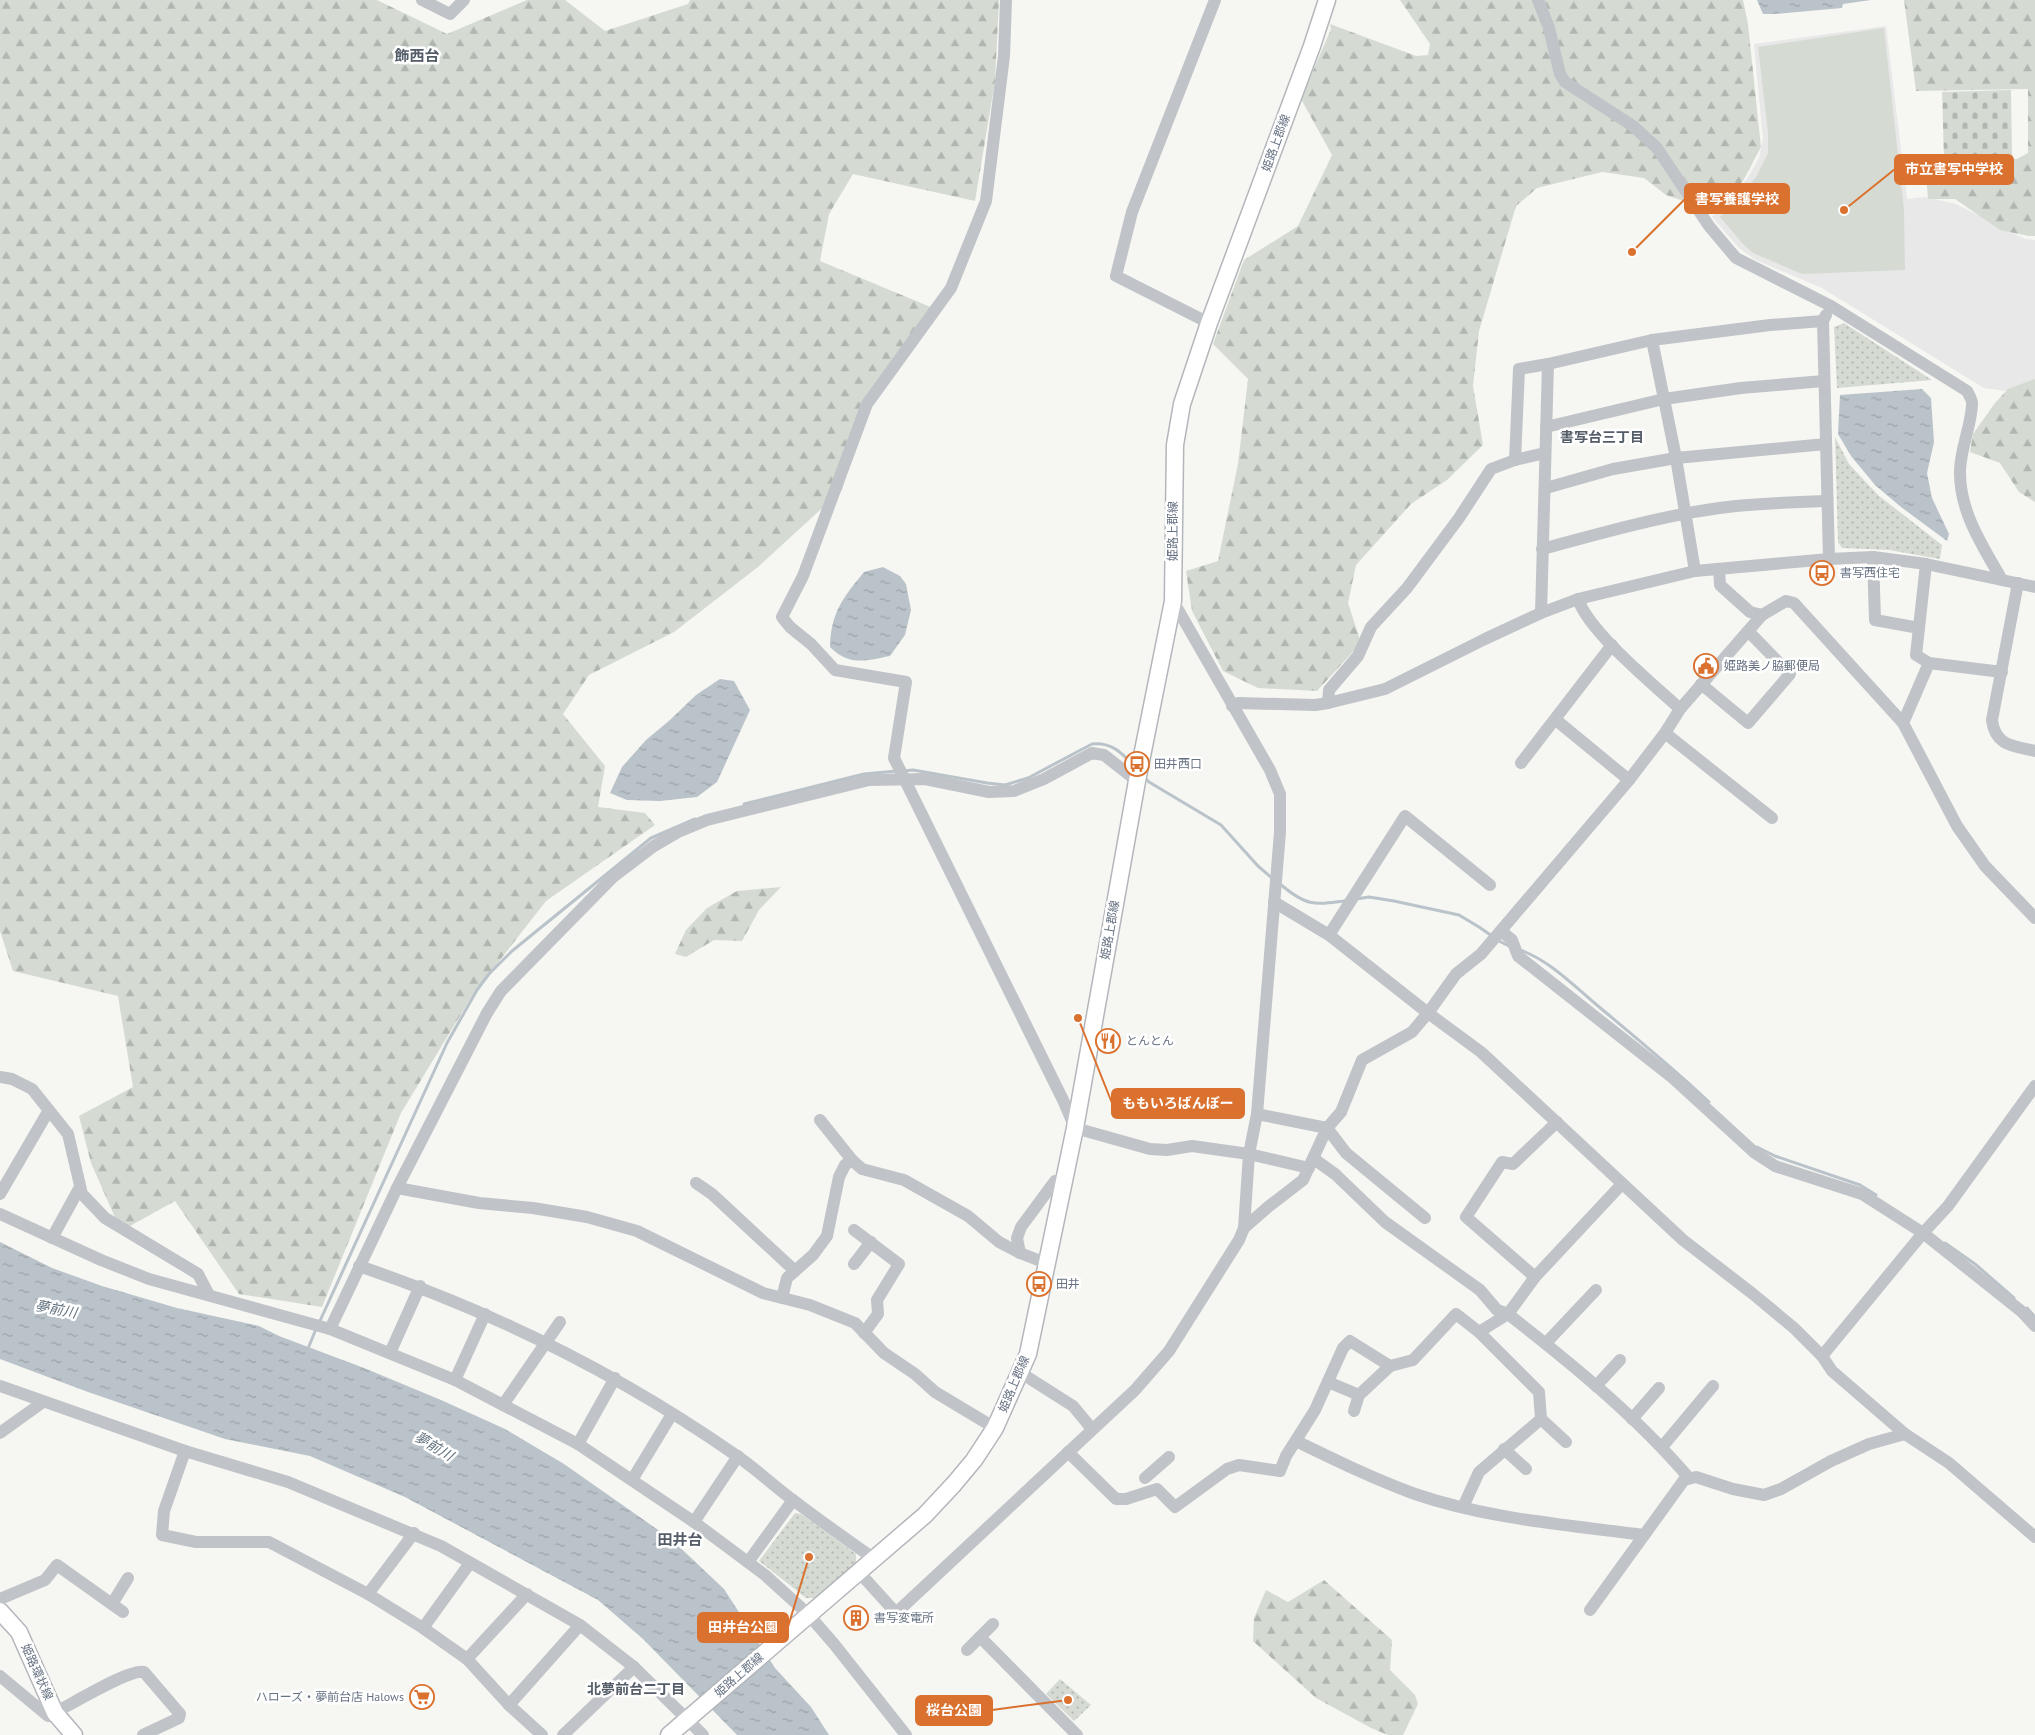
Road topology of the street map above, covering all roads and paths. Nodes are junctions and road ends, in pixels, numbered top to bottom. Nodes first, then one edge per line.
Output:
1 (422, 0) edge
2 (464, 0) edge
3 (1006, 0) edge
4 (1215, 0) edge
5 (1327, 0) edge
6 (1538, 0) edge
7 (1831, 306) junction
8 (1823, 321) junction
9 (1209, 323) junction
10 (1652, 340) junction
11 (1548, 364) junction
12 (1824, 381) junction
13 (1664, 399) junction
14 (1546, 427) junction
15 (1826, 444) junction
16 (1545, 453) junction
17 (1676, 458) junction
18 (1515, 460) junction
19 (1546, 488) junction
20 (1827, 501) junction
21 (1685, 514) junction
22 (1542, 549) junction
23 (1873, 557) junction
24 (1829, 559) junction
25 (1926, 564) junction
26 (1720, 569) junction
27 (1695, 571) junction
28 (2002, 580) junction
29 (2018, 583) junction
30 (2035, 587) edge
31 (1578, 599) junction
32 (1173, 601) junction
33 (1541, 613) junction
34 (1762, 615) junction
35 (1919, 628) junction
36 (1748, 631) junction
37 (1612, 646) junction
38 (1929, 663) junction
39 (2002, 672) junction
40 (1701, 684) junction
41 (1328, 704) junction
42 (1232, 706) junction
43 (1680, 709) junction
44 (1556, 720) junction
45 (1903, 723) junction
46 (1665, 733) junction
47 (2035, 751) edge
48 (1521, 764) dead end
49 (906, 780) junction
50 (1629, 780) junction
51 (1137, 781) junction
52 (1772, 818) dead end
53 (1490, 885) dead end
54 (1274, 902) junction
55 (2035, 918) edge
56 (1501, 931) junction
57 (1329, 934) junction
58 (1428, 1013) junction
59 (0, 1076) edge
60 (2035, 1086) edge
61 (49, 1110) junction
62 (1257, 1114) junction
63 (820, 1120) dead end
64 (1557, 1122) junction
65 (1074, 1128) junction
66 (1327, 1128) junction
67 (1249, 1154) junction
68 (852, 1160) junction
69 (1311, 1164) junction
70 (1064, 1180) junction
71 (696, 1183) dead end
72 (1621, 1185) junction
73 (80, 1187) junction
74 (397, 1188) junction
75 (0, 1194) edge
76 (0, 1214) edge
77 (1425, 1218) dead end
78 (1244, 1228) junction
79 (854, 1230) dead end
80 (1923, 1233) junction
81 (52, 1238) junction
82 (871, 1242) junction
83 (1020, 1253) junction
84 (1046, 1263) junction
85 (854, 1264) dead end
86 (359, 1266) junction
87 (795, 1271) junction
88 (1535, 1278) junction
89 (420, 1286) junction
90 (1596, 1290) dead end
91 (209, 1295) junction
92 (782, 1298) junction
93 (485, 1314) junction
94 (1508, 1314) junction
95 (560, 1322) dead end
96 (2035, 1326) edge
97 (330, 1329) junction
98 (1479, 1332) junction
99 (864, 1333) junction
100 (1546, 1343) junction
101 (546, 1344) junction
102 (390, 1353) junction
103 (1822, 1356) junction
104 (1620, 1360) dead end
105 (1390, 1366) junction
106 (1021, 1373) junction
107 (615, 1378) junction
108 (456, 1380) junction
109 (1328, 1382) junction
110 (0, 1386) edge
111 (1596, 1386) junction
112 (1713, 1386) dead end
113 (1659, 1388) dead end
114 (1359, 1395) junction
115 (43, 1402) junction
116 (503, 1405) junction
117 (1354, 1411) dead end
118 (672, 1414) junction
119 (1541, 1419) junction
120 (1632, 1419) junction
121 (995, 1428) junction
122 (1092, 1429) junction
123 (0, 1433) edge
124 (1905, 1434) junction
125 (1296, 1441) junction
126 (1566, 1442) dead end
127 (578, 1444) junction
128 (1662, 1447) junction
129 (1504, 1449) junction
130 (185, 1451) junction
131 (1068, 1452) junction
132 (738, 1456) junction
133 (1169, 1457) dead end
134 (1526, 1469) dead end
135 (1146, 1478) dead end
136 (1689, 1478) junction
137 (632, 1480) junction
138 (793, 1500) junction
139 (1463, 1507) junction
140 (694, 1522) junction
141 (414, 1533) junction
142 (1644, 1535) junction
143 (2035, 1537) edge
144 (873, 1558) junction
145 (748, 1562) junction
146 (470, 1563) junction
147 (858, 1571) junction
148 (128, 1578) dead end
149 (368, 1594) junction
150 (527, 1594) junction
151 (0, 1599) edge
152 (112, 1604) junction
153 (0, 1610) edge
154 (1590, 1610) dead end
155 (123, 1612) dead end
156 (808, 1614) junction
157 (993, 1624) dead end
158 (580, 1625) junction
159 (423, 1628) junction
160 (980, 1637) junction
161 (967, 1650) dead end
162 (467, 1659) junction
163 (634, 1667) junction
164 (0, 1676) edge
165 (508, 1705) junction
166 (56, 1713) junction
167 (693, 1715) junction
168 (74, 1735) edge
169 (144, 1735) edge
170 (542, 1735) edge
171 (563, 1735) edge
172 (669, 1735) edge
173 (703, 1735) edge
174 (906, 1735) edge
175 (1078, 1735) edge

1 - 2 street
3 - 49 street
4 - 9 street
5 - 9 main road, 姫路上郡線
6 - 7 street
7 - 8 street
7 - 28 street
8 - 10 street
8 - 12 street
9 - 32 main road, 姫路上郡線
10 - 11 street
10 - 13 street
11 - 14 street
11 - 18 street
12 - 13 street
12 - 15 street
13 - 14 street
13 - 17 street
14 - 16 street
15 - 17 street
15 - 20 street
16 - 18 street
16 - 19 street
17 - 19 street
17 - 21 street
18 - 41 street
19 - 22 street
20 - 21 street
20 - 24 street
21 - 22 street
21 - 27 street
22 - 33 street
23 - 24 street
23 - 25 street
23 - 35 street
24 - 26 street
25 - 28 street
25 - 35 street
26 - 27 street
26 - 34 street
27 - 31 street
28 - 29 street
29 - 30 street
29 - 39 street
31 - 33 street
31 - 37 street
32 - 42 street
32 - 51 main road, 姫路上郡線
33 - 41 street
34 - 36 street
34 - 45 street
35 - 38 street
36 - 40 street
36 - 40 street
37 - 43 street
37 - 44 street
38 - 39 street
38 - 45 street
39 - 47 street
40 - 43 street
41 - 42 street
42 - 54 street
43 - 46 street
44 - 48 street
44 - 50 street
45 - 55 street
46 - 50 street
46 - 52 street
49 - 51 street
49 - 65 street
49 - 74 street
50 - 56 street
51 - 65 main road, 姫路上郡線
53 - 57 street
54 - 57 street
54 - 62 street
56 - 58 street
56 - 80 street
57 - 58 street
58 - 64 street
58 - 66 street
59 - 61 street
60 - 80 street
61 - 73 street
61 - 75 street
62 - 66 street
62 - 67 street
63 - 68 street
64 - 72 street
64 - 88 street
65 - 67 street
65 - 70 main road, 姫路上郡線
66 - 69 street
66 - 77 street
67 - 69 street
67 - 78 street
68 - 83 street
68 - 87 street
69 - 78 street
69 - 94 street
70 - 83 street
70 - 84 main road, 姫路上郡線
71 - 87 street
72 - 88 street
72 - 103 street
73 - 81 street
73 - 91 street
74 - 86 street
74 - 92 street
76 - 81 street
78 - 122 street
79 - 82 street
80 - 96 street
80 - 103 street
81 - 91 street
82 - 85 street
82 - 99 street
83 - 84 street
84 - 106 main road, 姫路上郡線
86 - 89 street
86 - 97 street
87 - 92 street
88 - 94 street
89 - 93 street
89 - 102 street
90 - 100 street
91 - 97 street
92 - 99 street
93 - 101 street
93 - 108 street
94 - 98 street
94 - 100 street
95 - 101 street
97 - 102 street
98 - 105 street
98 - 119 street
99 - 121 street
100 - 111 street
101 - 107 street
101 - 116 street
102 - 108 street
103 - 124 street
104 - 111 street
105 - 109 street
105 - 114 street
106 - 121 main road, 姫路上郡線
106 - 122 street
107 - 118 street
107 - 127 street
108 - 116 street
109 - 114 street
109 - 125 street
110 - 115 street
111 - 120 street
112 - 128 street
113 - 120 street
114 - 117 street
115 - 123 street
115 - 130 street
116 - 127 street
118 - 132 street
118 - 137 street
119 - 126 street
119 - 129 street
120 - 128 street
121 - 144 main road, 姫路上郡線
122 - 131 street
124 - 136 street
124 - 143 street
125 - 131 street
125 - 139 street
127 - 137 street
128 - 136 street
129 - 134 street
129 - 139 street
130 - 141 street
130 - 149 street
131 - 147 street
132 - 138 street
132 - 140 street
133 - 135 street
136 - 142 street
137 - 140 street
138 - 144 street
138 - 145 street
139 - 142 street
140 - 145 street
141 - 146 street
141 - 149 street
142 - 154 street
144 - 147 main road, 姫路上郡線
145 - 156 street
146 - 150 street
146 - 159 street
147 - 156 main road, 姫路上郡線
148 - 152 street
149 - 159 street
150 - 158 street
150 - 162 street
151 - 152 street
152 - 155 street
153 - 166 main road, 姫路環状線
156 - 167 main road, 姫路上郡線
156 - 174 street
157 - 160 street
158 - 163 street
158 - 165 street
159 - 162 street
160 - 161 street
160 - 175 street
162 - 165 street
163 - 167 street
163 - 171 street
164 - 166 street
165 - 170 street
166 - 168 main road, 姫路環状線
166 - 169 street
167 - 172 main road, 姫路上郡線
167 - 173 street

